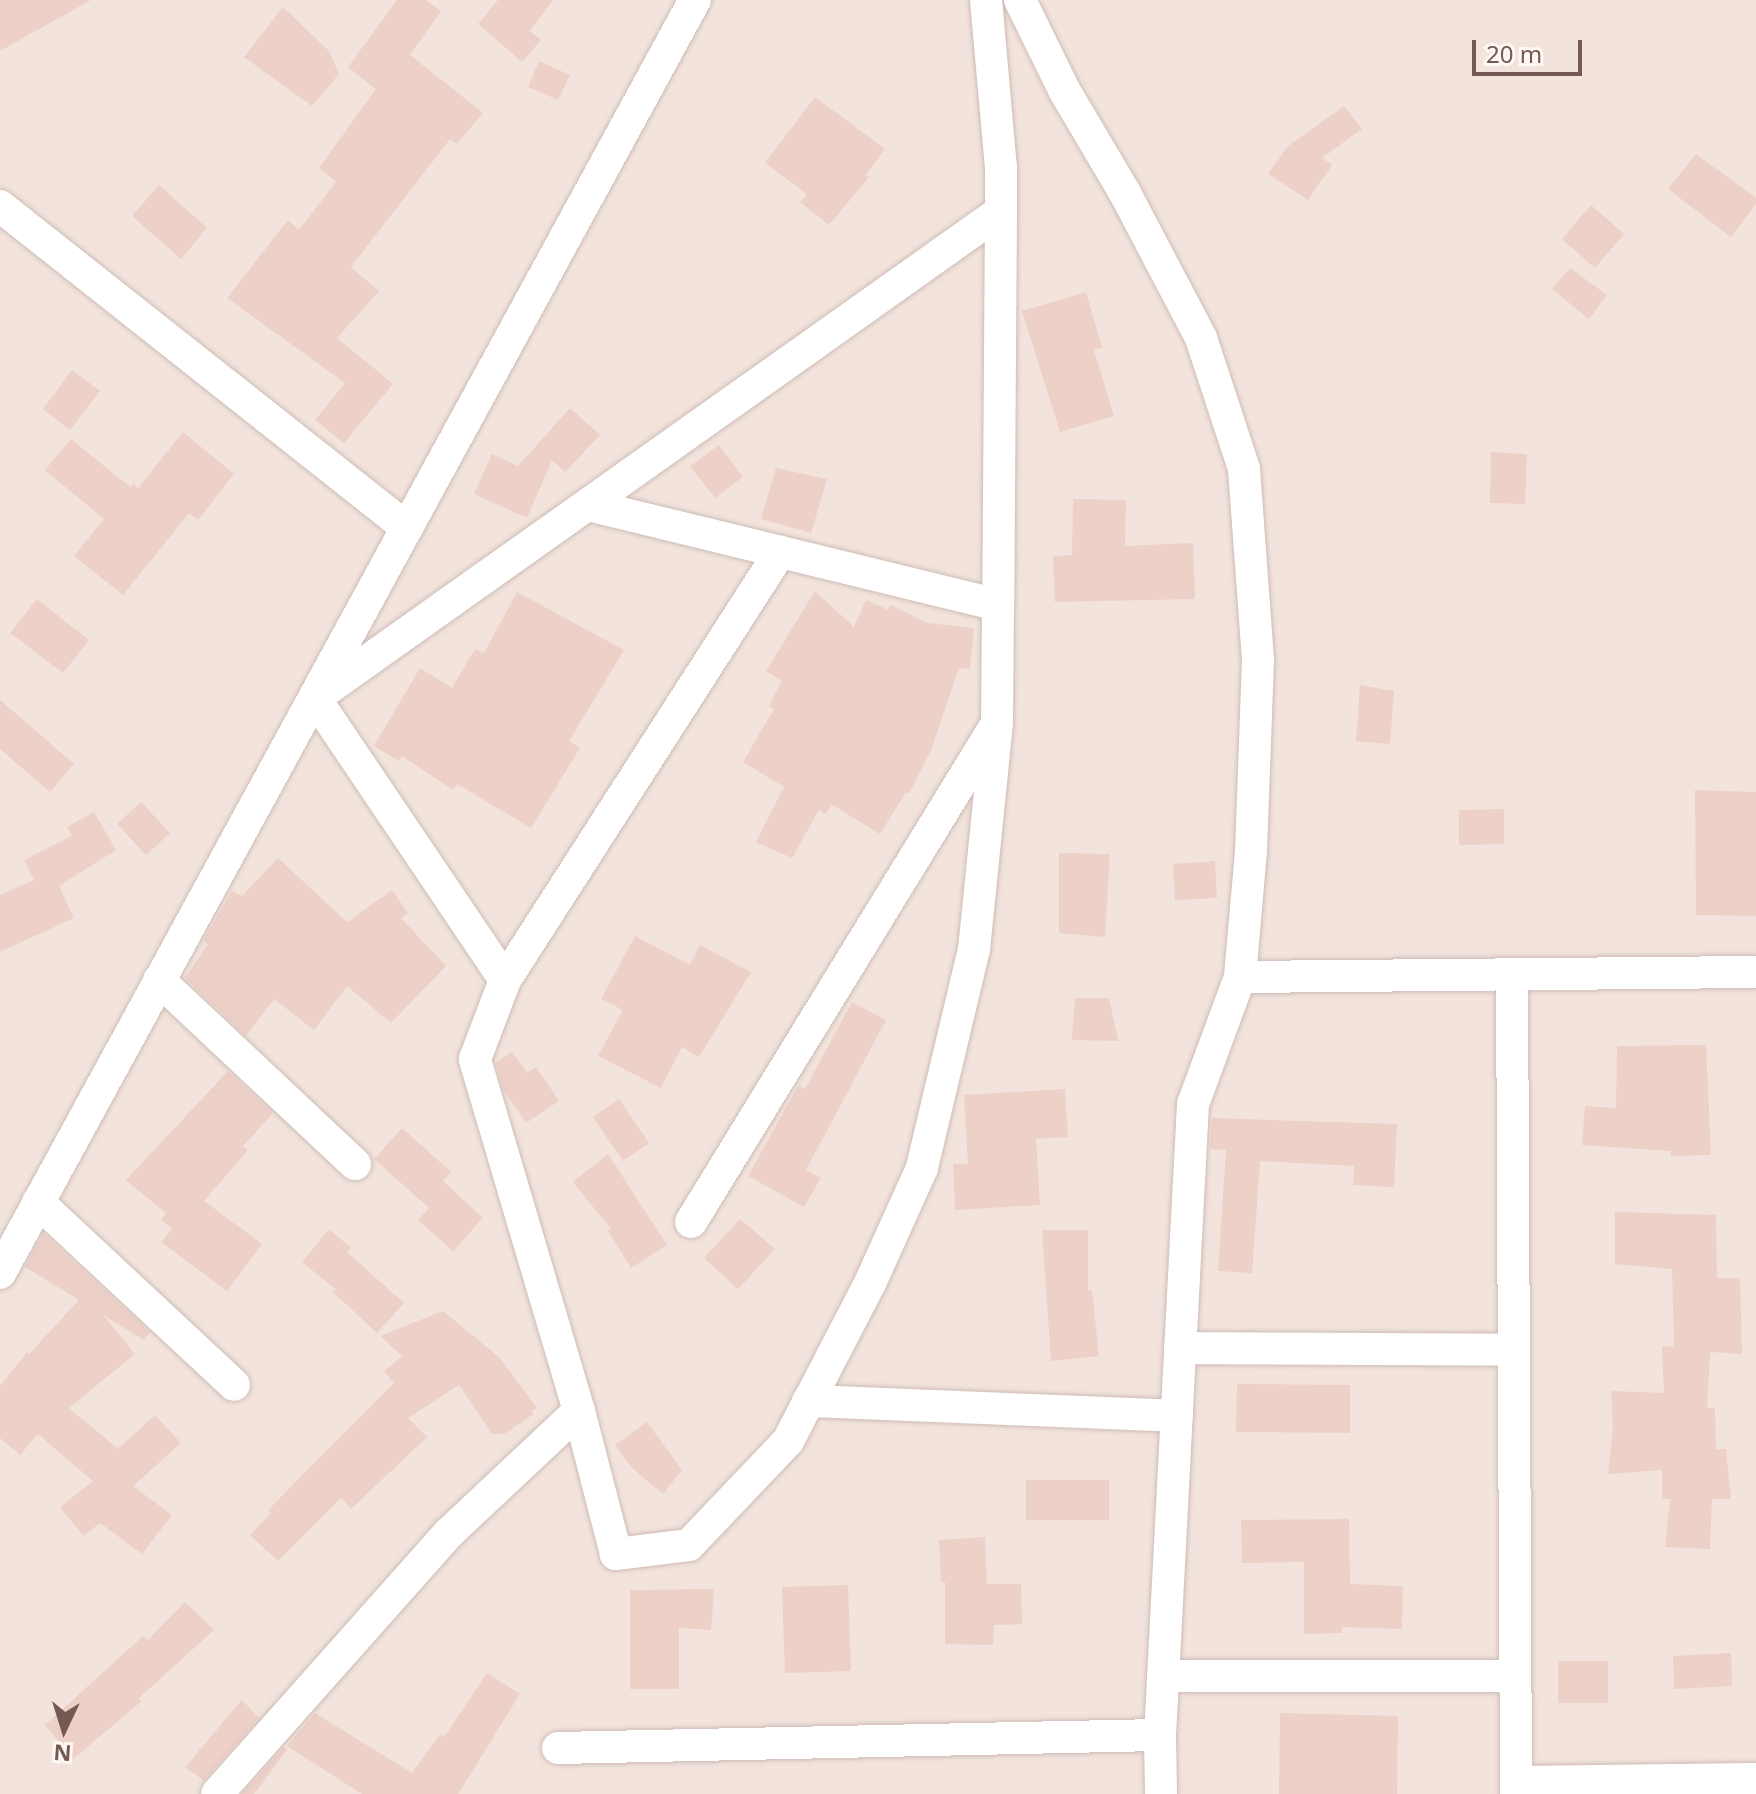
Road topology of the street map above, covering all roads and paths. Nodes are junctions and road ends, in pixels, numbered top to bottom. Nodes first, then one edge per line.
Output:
1 (695, 0) edge
2 (986, 0) edge
3 (1020, 0) edge
4 (0, 206) edge
5 (1001, 211) junction
6 (588, 505) junction
7 (407, 528) junction
8 (780, 552) junction
9 (998, 605) junction
10 (315, 698) junction
11 (997, 723) junction
12 (1756, 972) edge
13 (1512, 974) junction
14 (1240, 977) junction
15 (159, 980) junction
16 (505, 980) junction
17 (355, 1164) dead end
18 (38, 1202) junction
19 (691, 1222) dead end
20 (0, 1273) edge
21 (1180, 1348) junction
22 (1514, 1350) junction
23 (234, 1385) dead end
24 (808, 1401) junction
25 (579, 1411) junction
26 (1177, 1416) junction
27 (1163, 1676) junction
28 (1515, 1676) junction
29 (1160, 1735) junction
30 (558, 1748) dead end
31 (1756, 1779) edge
32 (1516, 1788) edge
33 (217, 1794) edge
34 (1161, 1794) edge

1 - 7 street
2 - 5 street
3 - 14 street
4 - 7 street
5 - 6 street
5 - 9 street
6 - 8 street
6 - 10 street
7 - 10 street
8 - 9 street
8 - 16 street
9 - 11 street
10 - 15 street
10 - 16 street
11 - 19 street
11 - 24 street
12 - 13 street
13 - 14 street
13 - 22 street
14 - 21 street
15 - 17 street
15 - 18 street
16 - 25 street
18 - 20 street
18 - 23 street
21 - 22 street
21 - 26 street
22 - 28 street
24 - 25 street
24 - 26 street
25 - 33 street
26 - 27 street
27 - 28 street
27 - 29 street
28 - 32 street
29 - 30 street
29 - 34 street
31 - 32 street

